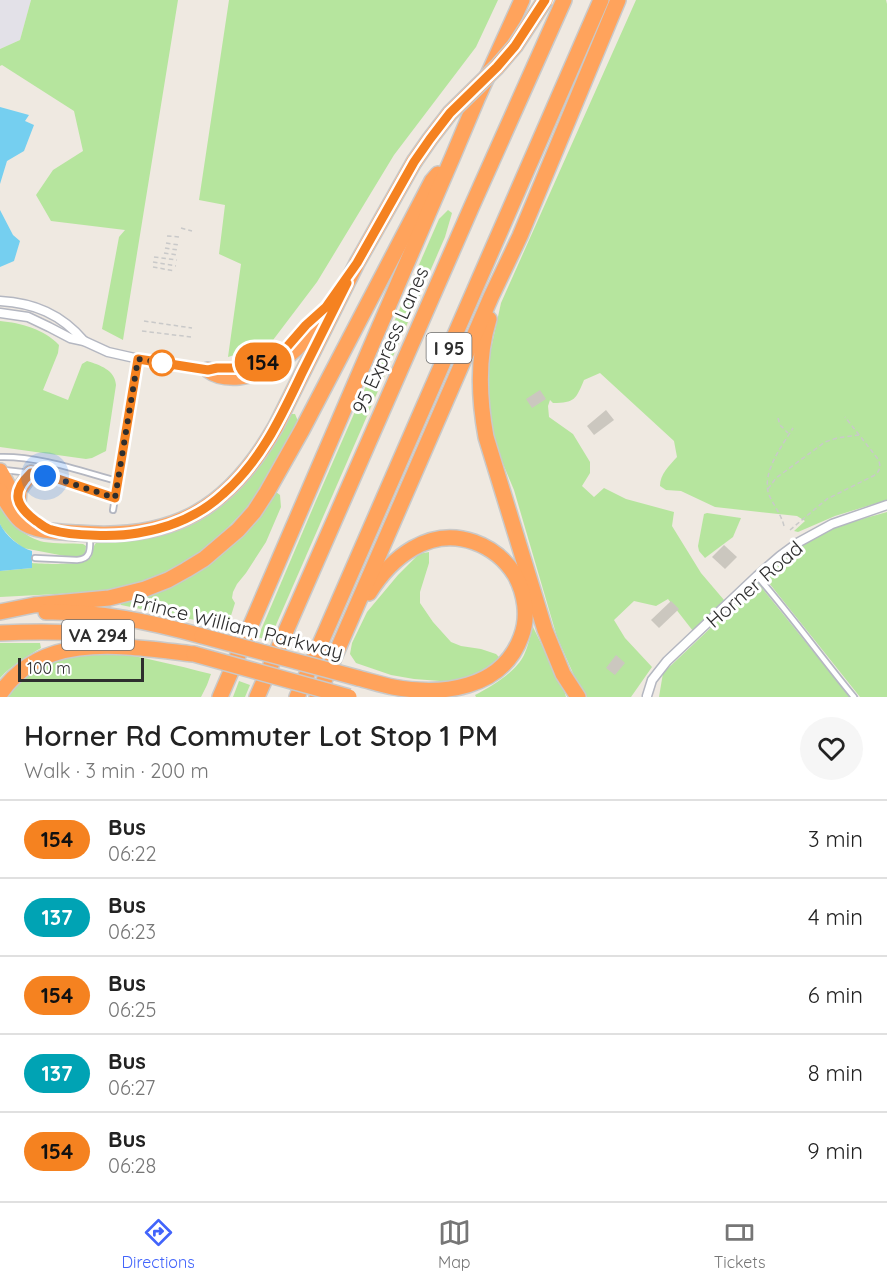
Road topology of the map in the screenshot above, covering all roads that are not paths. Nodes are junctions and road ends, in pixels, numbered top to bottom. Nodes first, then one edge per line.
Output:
1 (522, 0) edge
2 (545, 0) edge
3 (564, 0) edge
4 (601, 0) edge
5 (618, 0) edge
6 (453, 156) junction
7 (516, 243) junction
8 (357, 263) junction
9 (0, 301) edge
10 (0, 313) edge
11 (84, 341) junction
12 (138, 359) junction
13 (208, 370) joint
14 (0, 457) edge
15 (0, 471) edge
16 (31, 473) junction
17 (117, 481) junction
18 (0, 491) edge
19 (115, 498) junction
20 (18, 503) junction
21 (887, 506) edge
22 (113, 510) dead end
23 (49, 530) junction
24 (90, 534) junction
25 (35, 558) dead end
26 (757, 576) junction
27 (0, 613) edge
28 (349, 627) junction
29 (0, 633) edge
30 (194, 654) junction
31 (0, 694) edge
32 (647, 696) edge
33 (220, 697) edge
34 (257, 697) edge
35 (297, 697) edge
36 (317, 697) edge
37 (349, 697) edge
38 (578, 697) edge
39 (854, 697) edge

1 - 6 highway
2 - 8 highway, bridge
3 - 34 highway, 95 Express Lanes
4 - 35 highway, I 95
5 - 7 highway
6 - 27 highway
6 - 33 highway
7 - 28 highway
7 - 38 highway
8 - 13 highway
8 - 24 highway
9 - 11 street
10 - 11 street
11 - 12 street
12 - 13 street
12 - 17 lane
14 - 17 lane
15 - 16 lane
15 - 20 highway
16 - 19 lane
16 - 20 highway
17 - 19 lane
18 - 23 highway
19 - 22 lane
20 - 23 highway
21 - 26 street, Horner Road
23 - 24 highway
24 - 25 lane
26 - 32 street, Horner Road
26 - 39 lane
27 - 28 highway, Prince William Parkway / VA 294, bridge
28 - 36 highway
29 - 30 highway, Prince William Parkway / VA 294
30 - 31 highway
30 - 37 highway, Prince William Parkway / VA 294, bridge

